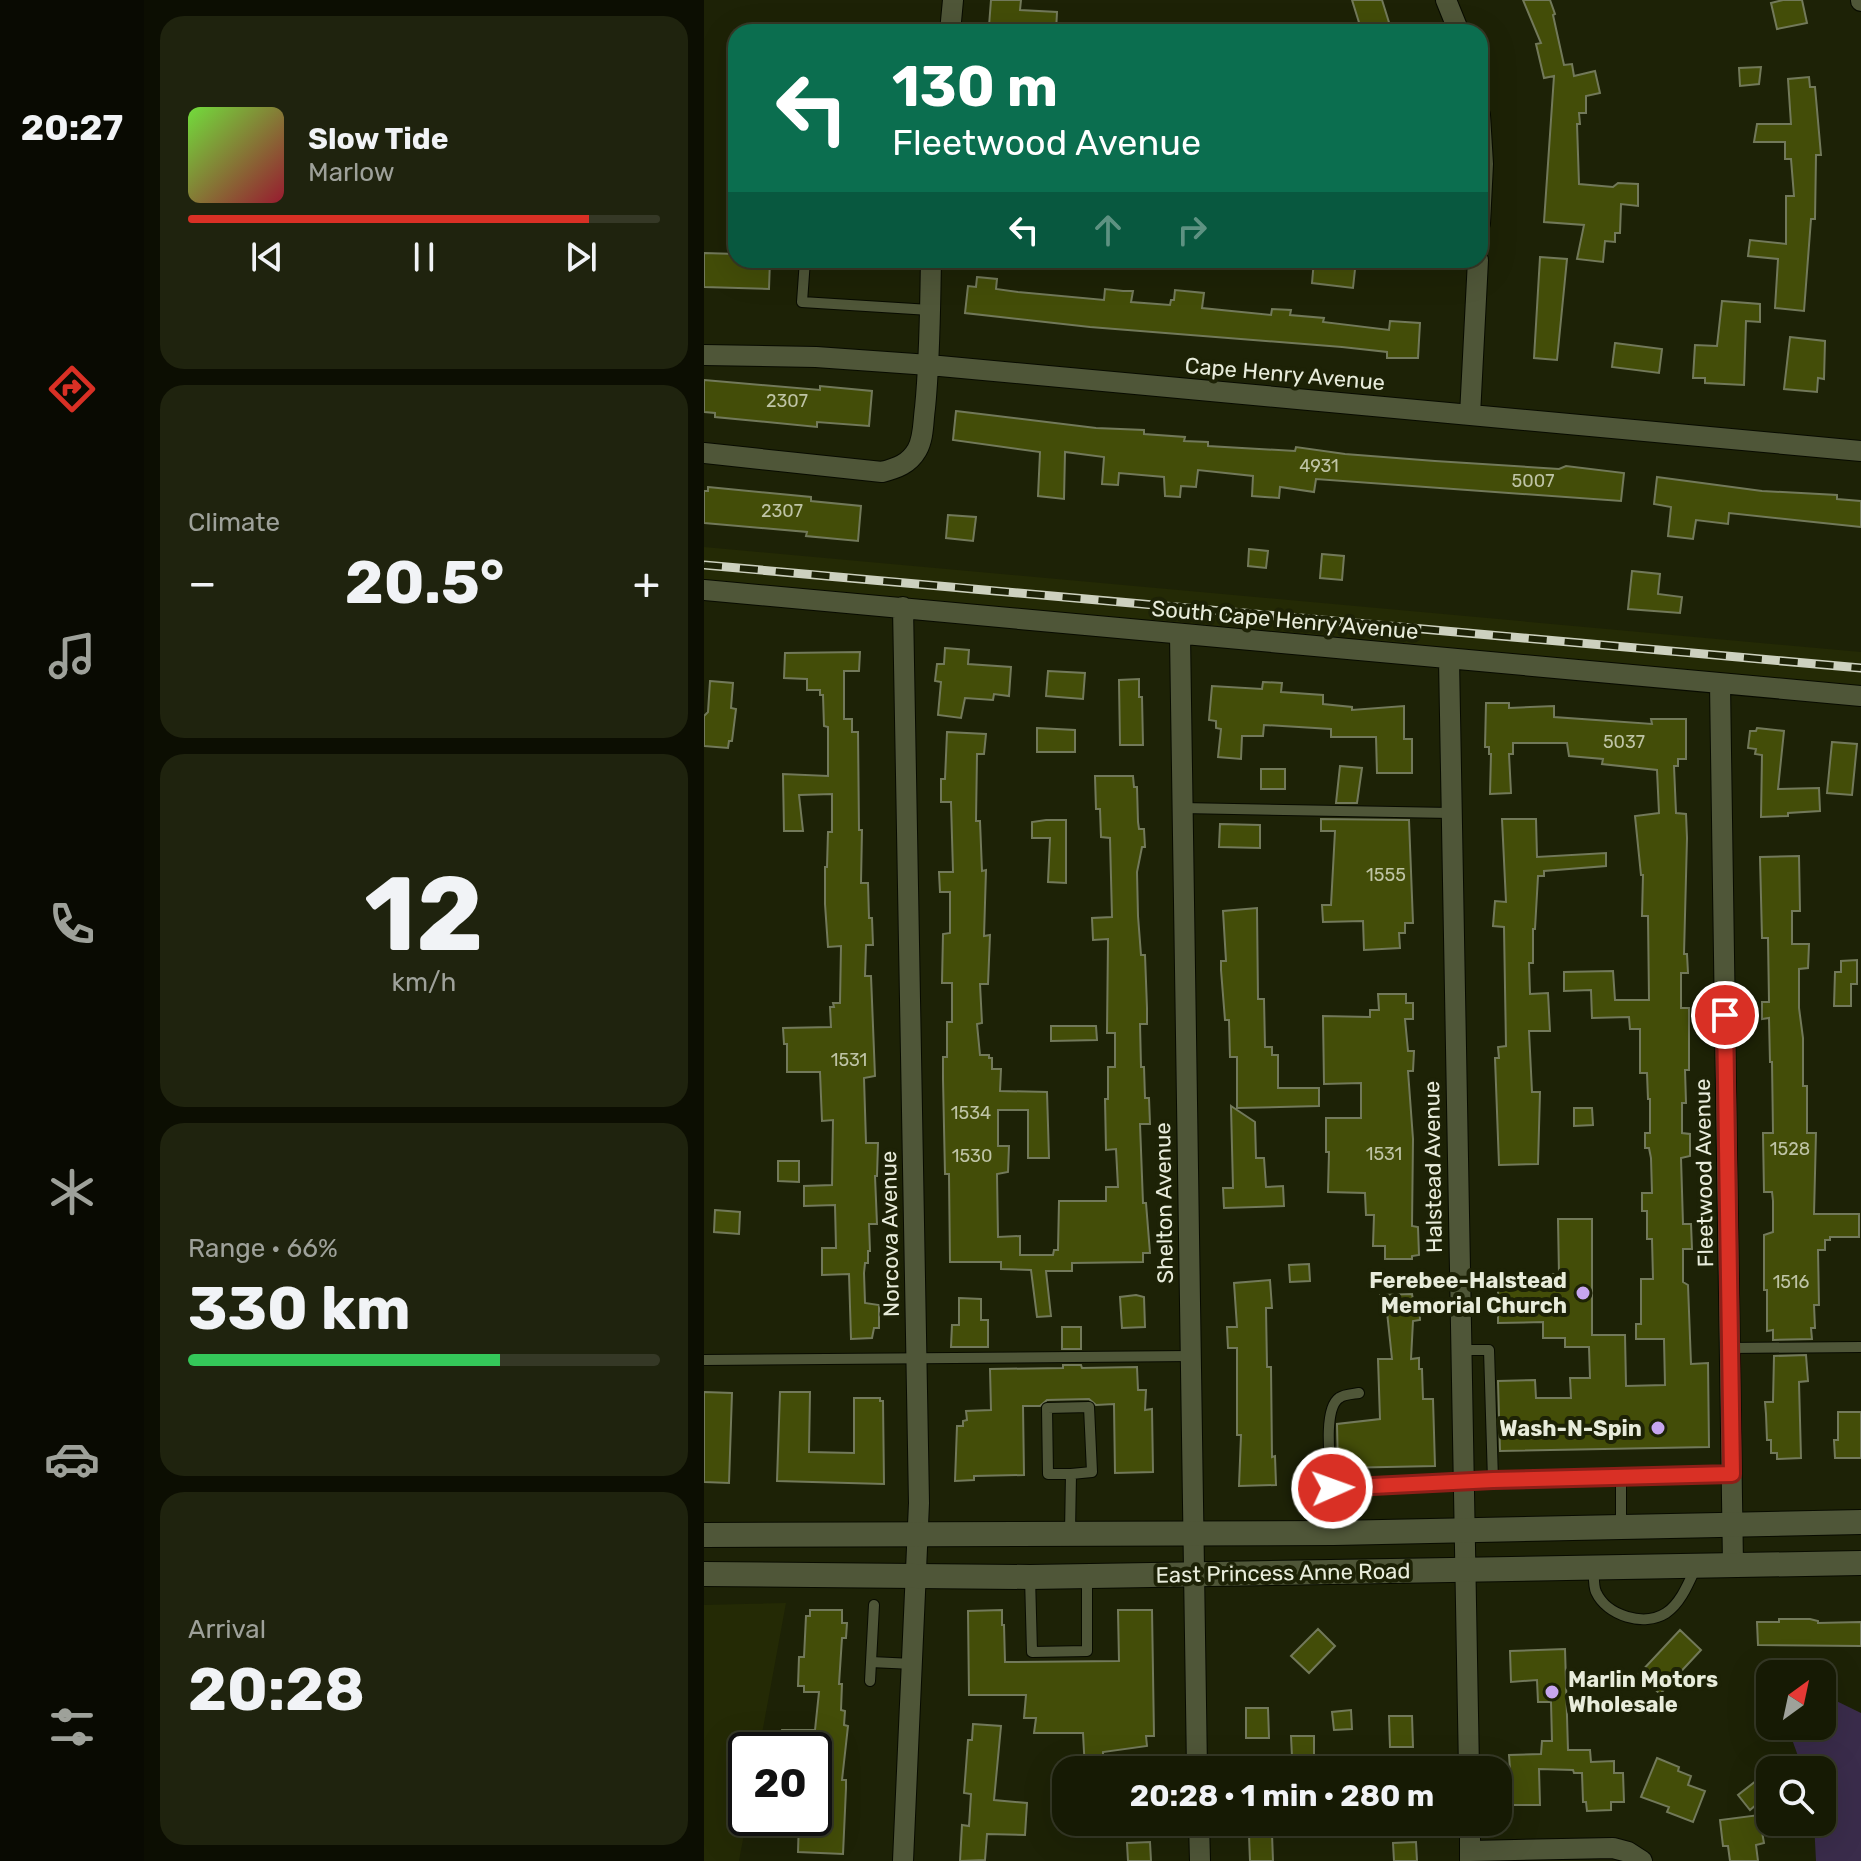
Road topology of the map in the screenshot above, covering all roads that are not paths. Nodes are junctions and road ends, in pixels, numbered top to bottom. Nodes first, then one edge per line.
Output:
1 (953, 0) edge
2 (1446, 0) edge
3 (951, 24) edge
4 (1456, 24) edge
5 (804, 268) edge
6 (931, 268) edge
7 (1478, 268) edge
8 (930, 310) junction
9 (704, 355) edge
10 (929, 365) junction
11 (1470, 415) junction
12 (1861, 451) edge
13 (704, 453) edge
14 (704, 590) edge
15 (903, 607) junction
16 (1180, 635) junction
17 (1449, 659) junction
18 (1720, 684) junction
19 (1861, 696) edge
20 (1180, 808) junction
21 (1451, 813) junction
22 (1861, 1347) edge
23 (1730, 1348) junction
24 (1461, 1350) junction
25 (1191, 1356) junction
26 (916, 1358) junction
27 (704, 1360) edge
28 (1359, 1393) dead end
29 (1071, 1474) junction
30 (1732, 1474) junction
31 (1621, 1477) junction
32 (1493, 1480) junction
33 (1463, 1483) junction
34 (1332, 1488) junction
35 (1861, 1522) edge
36 (1733, 1525) junction
37 (1621, 1527) junction
38 (1465, 1530) junction
39 (1334, 1533) junction
40 (1193, 1534) junction
41 (704, 1535) edge
42 (1070, 1535) junction
43 (918, 1536) junction
44 (1861, 1563) edge
45 (1733, 1565) junction
46 (1697, 1566) junction
47 (1594, 1568) junction
48 (1466, 1570) junction
49 (704, 1574) edge
50 (1193, 1574) junction
51 (1087, 1576) junction
52 (916, 1577) junction
53 (1030, 1577) junction
54 (874, 1605) dead end
55 (871, 1662) junction
56 (913, 1664) junction
57 (870, 1681) dead end
58 (1197, 1756) edge
59 (1469, 1756) edge
60 (1199, 1836) edge
61 (1470, 1856) edge
62 (903, 1861) edge
63 (1200, 1861) edge
64 (1642, 1861) edge

1 - 3 street
2 - 4 street
5 - 8 lane
6 - 8 street
7 - 11 street
8 - 10 street
9 - 10 street, Cape Henry Avenue
10 - 11 street, Cape Henry Avenue
10 - 13 street
11 - 12 street, Cape Henry Avenue
14 - 15 street, South Cape Henry Avenue
15 - 16 street, South Cape Henry Avenue
15 - 26 street, Norcova Avenue
16 - 17 street, South Cape Henry Avenue
16 - 20 street, Shelton Avenue
17 - 18 street, South Cape Henry Avenue
17 - 21 street, Halstead Avenue
18 - 19 street, South Cape Henry Avenue
18 - 23 street, Fleetwood Avenue
20 - 21 lane
20 - 25 street, Shelton Avenue
21 - 24 street, Halstead Avenue
22 - 23 lane
23 - 30 street, Fleetwood Avenue
24 - 32 lane
24 - 33 street, Halstead Avenue
25 - 26 lane
25 - 40 street, Shelton Avenue
26 - 27 lane
26 - 43 street, Norcova Avenue
28 - 34 lane
29 - 29 lane
29 - 42 lane
30 - 31 lane
30 - 36 street, Fleetwood Avenue
31 - 32 lane
31 - 37 lane
32 - 33 lane
33 - 34 lane
33 - 38 street, Halstead Avenue
34 - 39 lane
35 - 36 main road, East Princess Anne Road
36 - 37 main road, East Princess Anne Road
36 - 45 street, Fleetwood Avenue
37 - 38 main road, East Princess Anne Road
38 - 39 main road, East Princess Anne Road
38 - 48 street, Halstead Avenue
39 - 40 main road, East Princess Anne Road
40 - 42 main road, East Princess Anne Road
40 - 50 street, Shelton Avenue
41 - 43 main road, East Princess Anne Road
42 - 43 main road, East Princess Anne Road
43 - 52 street, Norcova Avenue
44 - 45 main road, East Princess Anne Road
45 - 46 main road, East Princess Anne Road
46 - 47 main road, East Princess Anne Road
46 - 47 lane
47 - 48 main road, East Princess Anne Road
48 - 50 main road, East Princess Anne Road
48 - 59 street, Halstead Avenue
49 - 52 main road, East Princess Anne Road
50 - 51 main road, East Princess Anne Road
50 - 58 street, Shelton Avenue
51 - 53 main road, East Princess Anne Road
51 - 53 lane
52 - 53 main road, East Princess Anne Road
52 - 56 street, Norcova Avenue
54 - 55 lane
55 - 56 lane
55 - 57 lane
56 - 62 street, Norcova Avenue
60 - 63 street
61 - 64 street

